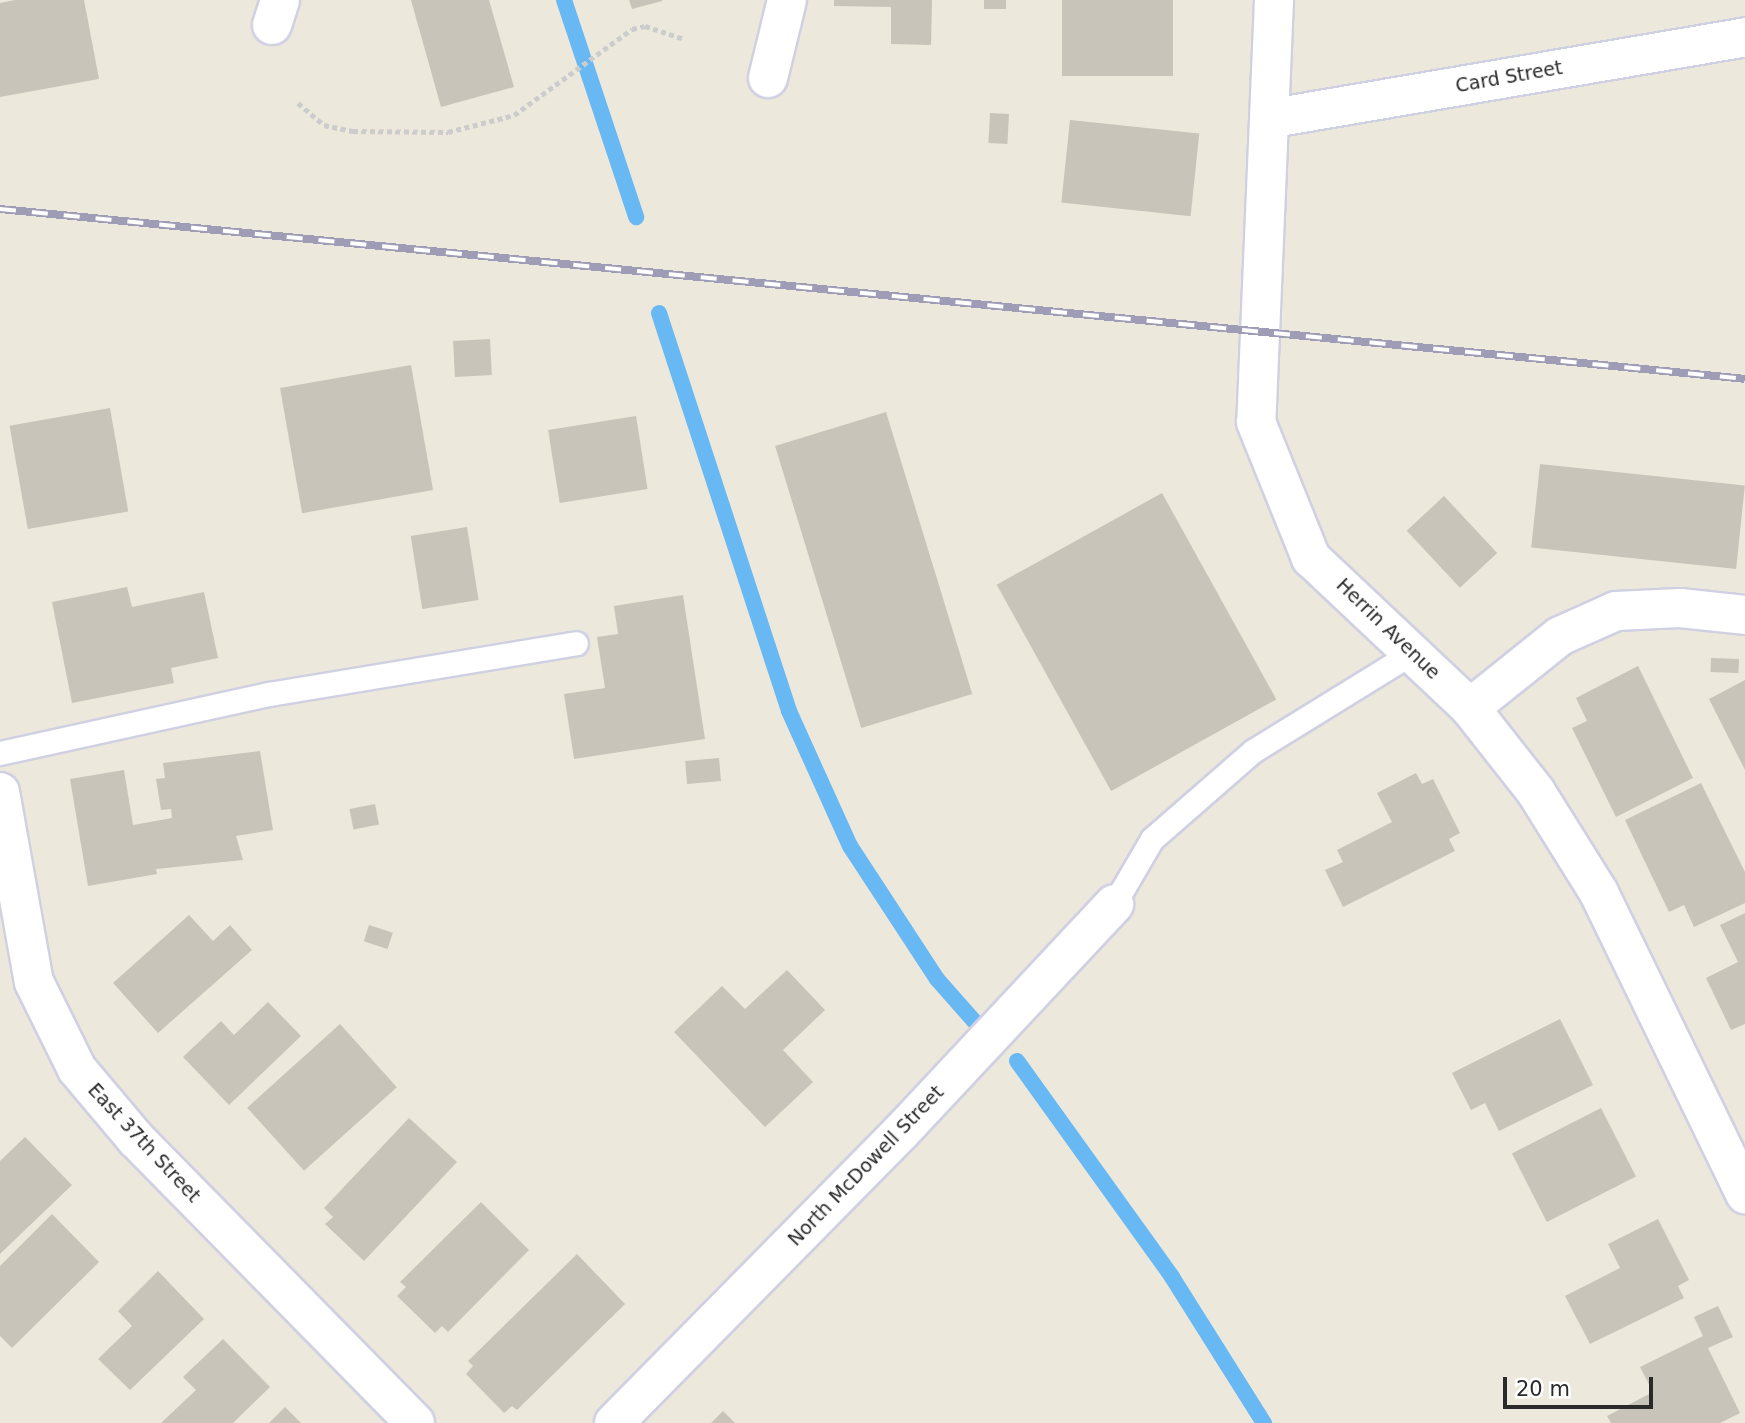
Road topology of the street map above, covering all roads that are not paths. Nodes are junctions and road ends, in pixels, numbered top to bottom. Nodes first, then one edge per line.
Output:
1 (787, 0) edge
2 (1275, 0) edge
3 (1745, 37) edge
4 (768, 78) dead end
5 (1273, 118) junction
6 (1745, 615) edge
7 (576, 643) dead end
8 (1413, 652) junction
9 (1470, 708) junction
10 (0, 753) edge
11 (0, 792) edge
12 (1114, 904) joint
13 (13, 938) edge
14 (1745, 1194) edge
15 (415, 1423) edge
16 (614, 1423) edge

1 - 4 street
2 - 5 street, Herrin Avenue
3 - 5 street, Card Street
5 - 8 street, Herrin Avenue
6 - 9 street
7 - 10 lane
8 - 9 street, Herrin Avenue
8 - 12 lane
9 - 14 street, Herrin Avenue
11 - 13 street, East 37th Street
12 - 16 street, North McDowell Street
13 - 15 street, East 37th Street

